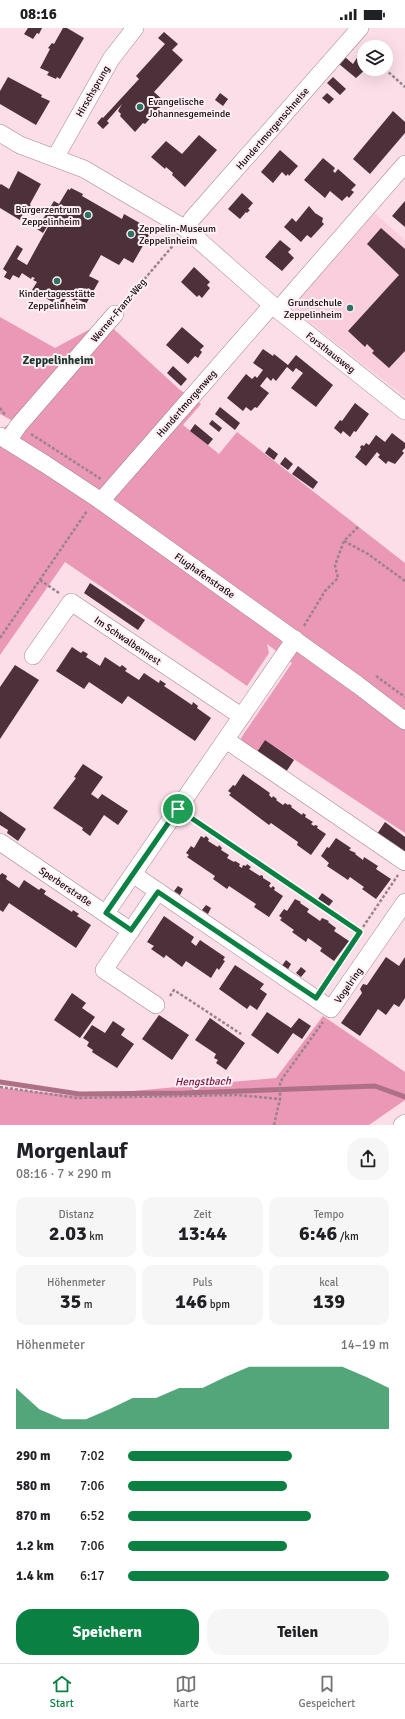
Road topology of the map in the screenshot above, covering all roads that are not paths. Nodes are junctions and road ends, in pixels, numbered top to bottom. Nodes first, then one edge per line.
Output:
1 (135, 28) edge
2 (360, 28) edge
3 (0, 133) edge
4 (54, 158) junction
5 (405, 164) edge
6 (186, 229) junction
7 (275, 308) junction
8 (114, 314) road end
9 (405, 411) edge
10 (4, 439) edge
11 (94, 506) junction
12 (295, 639) junction
13 (33, 656) dead end
14 (240, 716) junction
15 (405, 721) edge
16 (226, 740) junction
17 (0, 842) edge
18 (403, 867) edge
19 (134, 875) junction
20 (158, 892) junction
21 (405, 902) edge
22 (106, 913) junction
23 (131, 930) junction
24 (156, 1005) road end
25 (405, 1123) edge
26 (402, 1125) edge

1 - 4 street, Hirschsprung
2 - 6 street, Hundertmorgenschneise
3 - 4 street, Forsthausweg
4 - 6 street, Forsthausweg
5 - 7 street, Hundertmorgenweg
6 - 7 street, Forsthausweg
7 - 9 street, Forsthausweg
7 - 11 street, Hundertmorgenweg
8 - 10 street, Werner-Franz-Weg
10 - 11 street, Flughafenstraße
11 - 12 street, Flughafenstraße
12 - 14 street
12 - 15 street, Flughafenstraße
13 - 14 street, Im Schwalbennest
14 - 16 street
16 - 18 street
16 - 19 street
17 - 22 street, Sperberstraße
19 - 20 street, Vogelring
19 - 22 street
20 - 21 street, Vogelring
20 - 23 street
22 - 23 street, Sperberstraße
23 - 24 street
25 - 26 street

